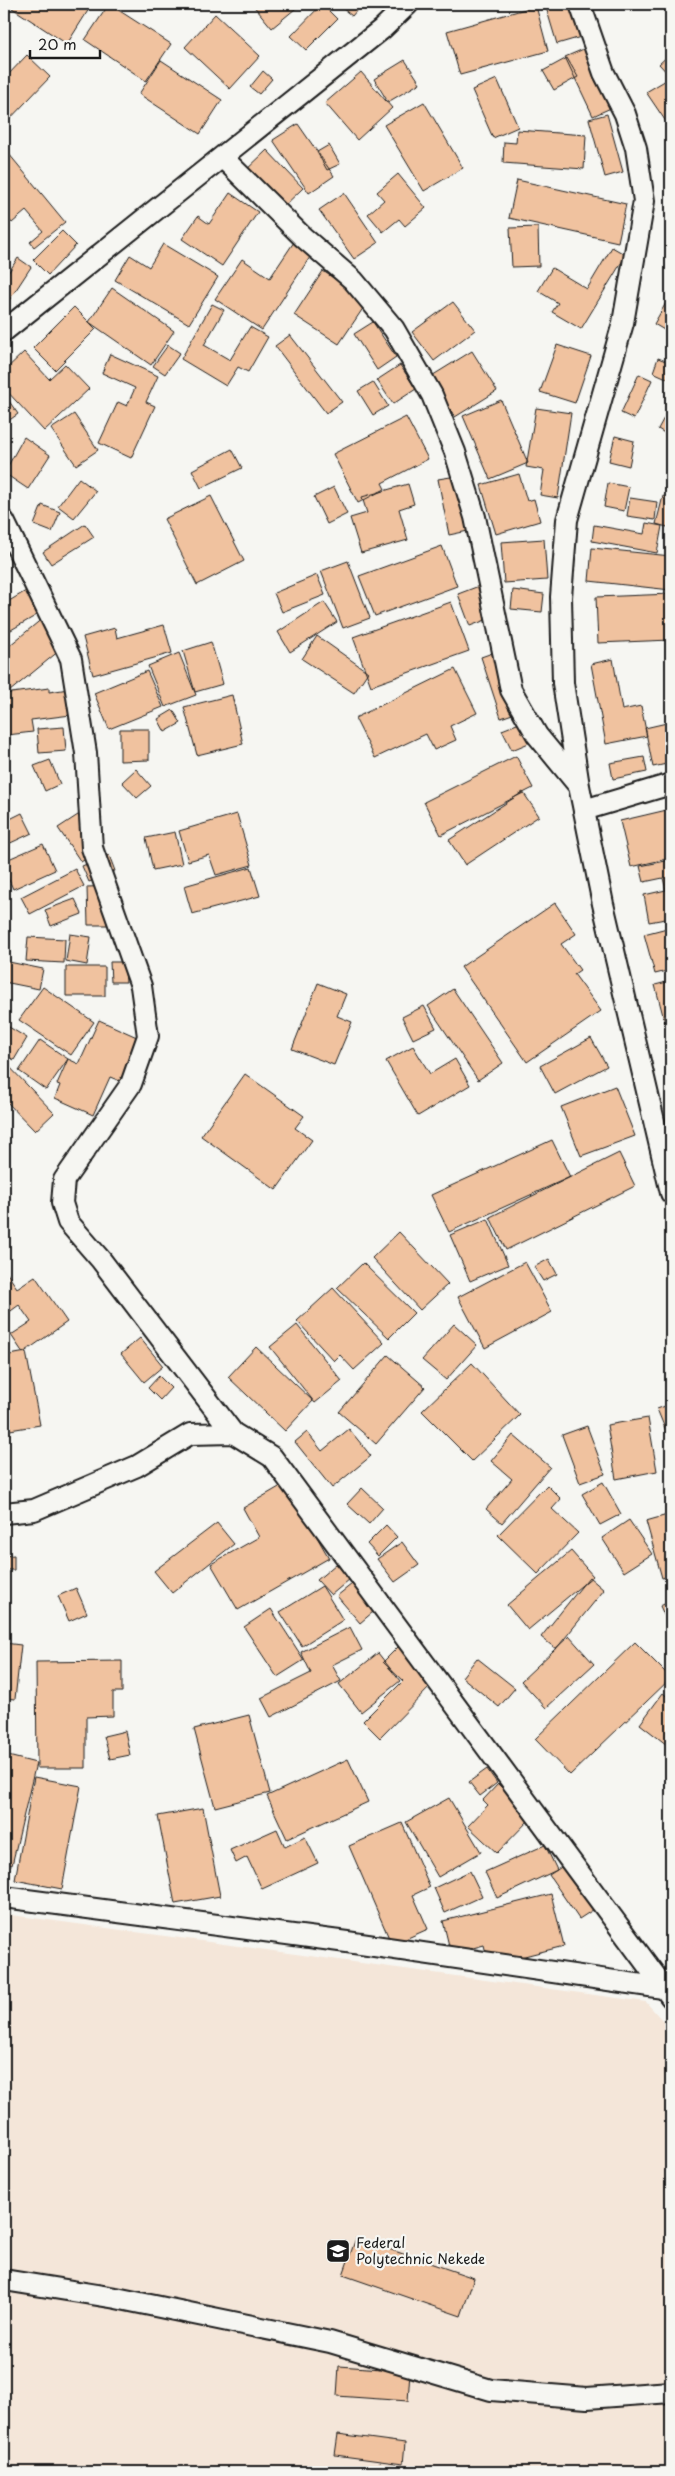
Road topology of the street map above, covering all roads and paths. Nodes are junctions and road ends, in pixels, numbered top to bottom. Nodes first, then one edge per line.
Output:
1 (408, 4) edge
2 (580, 4) edge
3 (222, 157) junction
4 (4, 331) edge
5 (4, 521) edge
6 (671, 784) edge
7 (579, 786) junction
8 (584, 810) junction
9 (671, 1193) edge
10 (233, 1433) junction
11 (4, 1513) edge
12 (4, 1897) edge
13 (669, 1991) edge
14 (4, 2280) edge
15 (671, 2392) edge

1 - 3 street
2 - 7 street
3 - 4 street
3 - 7 street
5 - 10 street
6 - 8 street
7 - 8 street
8 - 9 street
10 - 11 street
10 - 13 street
12 - 13 street
14 - 15 street

